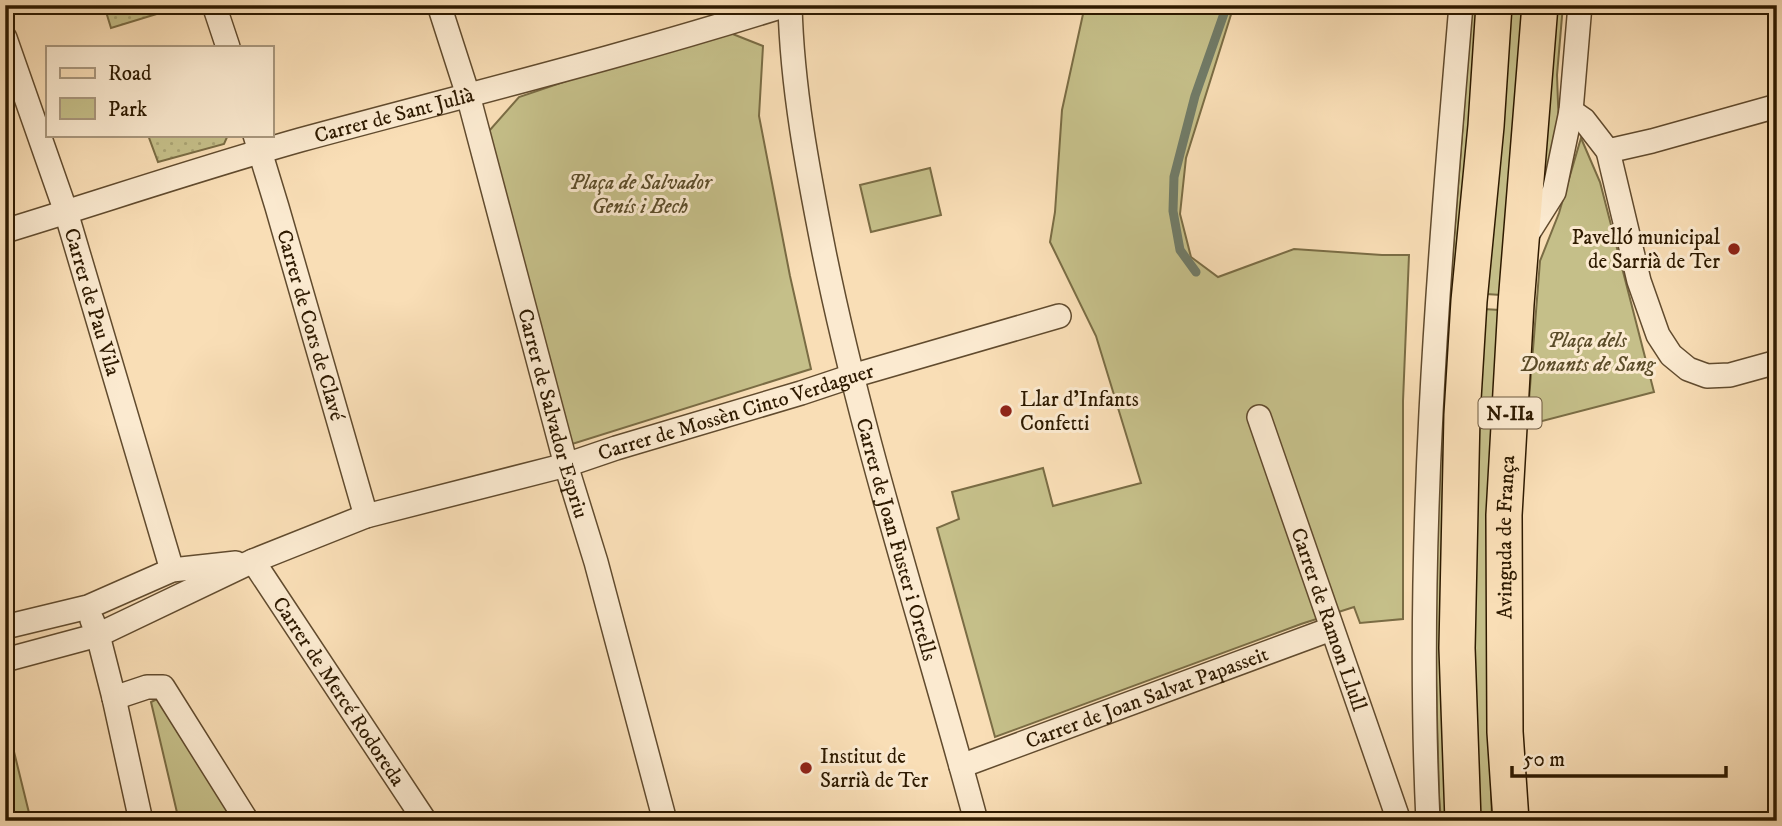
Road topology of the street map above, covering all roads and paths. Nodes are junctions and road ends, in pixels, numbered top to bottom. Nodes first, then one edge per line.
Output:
1 (214, 5) edge
2 (439, 5) edge
3 (788, 5) edge
4 (1461, 5) edge
5 (1494, 5) edge
6 (1540, 5) edge
7 (1580, 5) edge
8 (741, 12) edge
9 (5, 38) edge
10 (228, 46) edge
11 (468, 96) junction
12 (1777, 106) edge
13 (1571, 111) junction
14 (257, 143) edge
15 (1608, 151) junction
16 (66, 212) junction
17 (5, 231) edge
18 (1521, 243) junction
19 (1059, 316) dead end
20 (1774, 363) edge
21 (852, 376) junction
22 (1259, 417) dead end
23 (566, 465) junction
24 (366, 516) junction
25 (253, 561) junction
26 (172, 570) junction
27 (88, 607) junction
28 (5, 627) edge
29 (1331, 629) junction
30 (98, 635) junction
31 (5, 660) edge
32 (114, 698) junction
33 (961, 766) junction
34 (141, 821) edge
35 (247, 821) edge
36 (425, 821) edge
37 (666, 821) edge
38 (976, 821) edge
39 (1399, 821) edge
40 (1428, 821) edge
41 (1463, 821) edge
42 (1511, 821) edge

1 - 10 street
2 - 11 street, Carrer de Salvador Espriu
3 - 8 street, Carrer de Sant Julià
3 - 21 street, Carrer de Joan Fuster i Ortells
4 - 40 street
5 - 41 main road, N-IIa
6 - 18 main road, Avinguda de França / N-IIa
7 - 13 street
8 - 11 street, Carrer de Sant Julià
9 - 16 street, Carrer de Pau Vila
11 - 14 street, Carrer de Sant Julià
11 - 23 street, Carrer de Salvador Espriu
12 - 15 street
13 - 15 street
13 - 18 street
14 - 16 street, Carrer de Sant Julià
14 - 24 street, Carrer de Cors de Clavé
15 - 20 street
16 - 17 street, Carrer de Sant Julià
16 - 26 street, Carrer de Pau Vila
18 - 42 main road, Avinguda de França / N-IIa
19 - 21 street, Carrer de Mossèn Cinto Verdaguer
21 - 23 street, Carrer de Mossèn Cinto Verdaguer
21 - 33 street, Carrer de Joan Fuster i Ortells
22 - 29 street, Carrer de Ramon Llull
23 - 24 street, Carrer de Mossèn Cinto Verdaguer
23 - 37 street, Carrer de Salvador Espriu
24 - 25 street, Carrer de Mossèn Cinto Verdaguer
25 - 26 street, Carrer de Mossèn Cinto Verdaguer
25 - 30 street, Carrer de Mossèn Cinto Verdaguer
25 - 36 street, Carrer de Mercé Rodoreda
26 - 27 street, Carrer de Mossèn Cinto Verdaguer
27 - 28 street, Carrer de Mossèn Cinto Verdaguer
27 - 30 street
29 - 33 street, Carrer de Joan Salvat Papasseit
29 - 39 street, Carrer de Ramon Llull
30 - 31 street, Carrer de Mossèn Cinto Verdaguer
30 - 32 street
32 - 34 street
32 - 35 street
33 - 38 street, Carrer de Joan Fuster i Ortells

